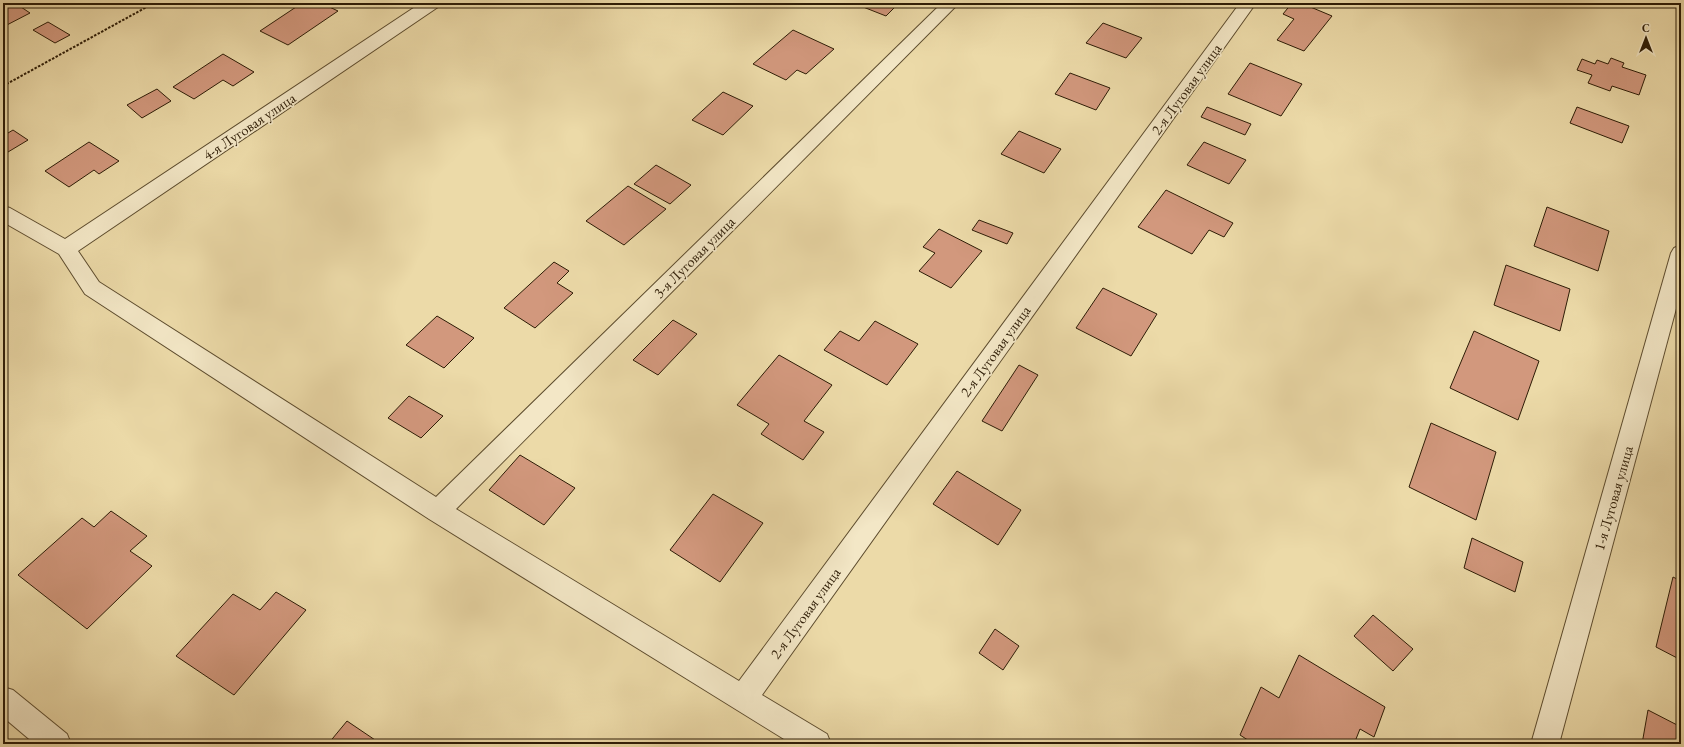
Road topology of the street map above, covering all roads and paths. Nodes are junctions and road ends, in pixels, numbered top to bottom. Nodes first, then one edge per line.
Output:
1 (154, 3) edge
2 (432, 3) edge
3 (951, 3) edge
4 (1248, 3) edge
5 (3, 86) edge
6 (3, 213) edge
7 (66, 249) junction
8 (1681, 253) edge
9 (438, 511) junction
10 (742, 699) junction
11 (3, 700) edge
12 (57, 744) edge
13 (817, 744) edge
14 (1545, 744) edge

1 - 5 path
2 - 7 street, 4-я Луговая улица
3 - 9 street, 3-я Луговая улица
4 - 10 street, 2-я Луговая улица
6 - 7 street
7 - 9 street
8 - 14 street, 1-я Луговая улица
9 - 10 street
10 - 13 street
11 - 12 street

